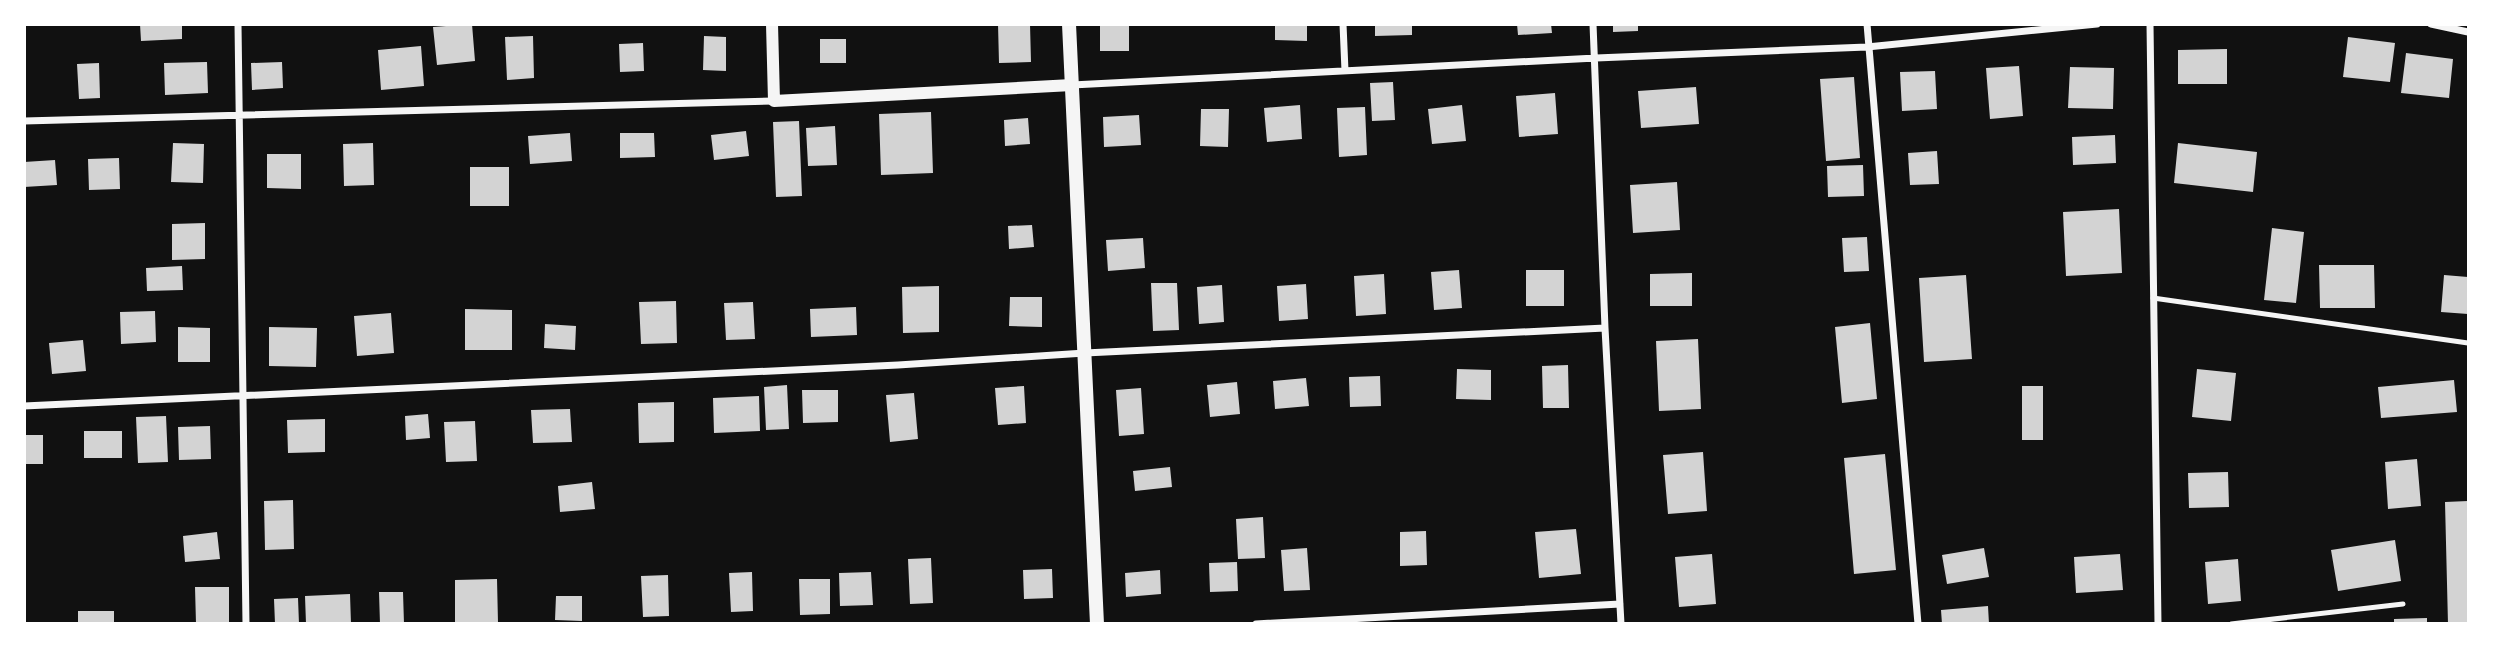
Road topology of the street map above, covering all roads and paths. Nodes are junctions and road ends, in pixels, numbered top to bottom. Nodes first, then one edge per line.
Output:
1 (238, 24) edge
2 (772, 24) edge
3 (1069, 24) edge
4 (1343, 24) edge
5 (1593, 24) edge
6 (1867, 24) edge
7 (2097, 24) edge
8 (2150, 24) edge
9 (2431, 24) edge
10 (2469, 33) edge
11 (1867, 47) junction
12 (1596, 58) junction
13 (1345, 71) junction
14 (1072, 85) junction
15 (774, 101) junction
16 (241, 116) junction
17 (24, 121) edge
18 (2153, 298) junction
19 (1605, 328) junction
20 (2469, 343) edge
21 (1085, 353) junction
22 (244, 396) junction
23 (24, 406) edge
24 (1620, 604) junction
25 (2403, 604) dead end
26 (246, 624) edge
27 (1097, 624) edge
28 (1256, 624) edge
29 (1621, 624) edge
30 (1918, 624) edge
31 (2158, 624) edge
32 (2231, 624) edge

1 - 16 street
2 - 15 street
3 - 14 main road
4 - 13 street
5 - 12 street
6 - 11 street
7 - 11 street
8 - 18 street
9 - 10 street
11 - 12 street
11 - 30 street
12 - 13 street
12 - 19 street
13 - 14 street
14 - 15 street
14 - 21 main road
15 - 16 street
16 - 17 street
16 - 22 street
18 - 20 lane
18 - 31 street
19 - 21 street
19 - 24 street
21 - 22 street
21 - 27 main road
22 - 23 street
22 - 26 street
24 - 28 street
24 - 29 street
25 - 32 lane

